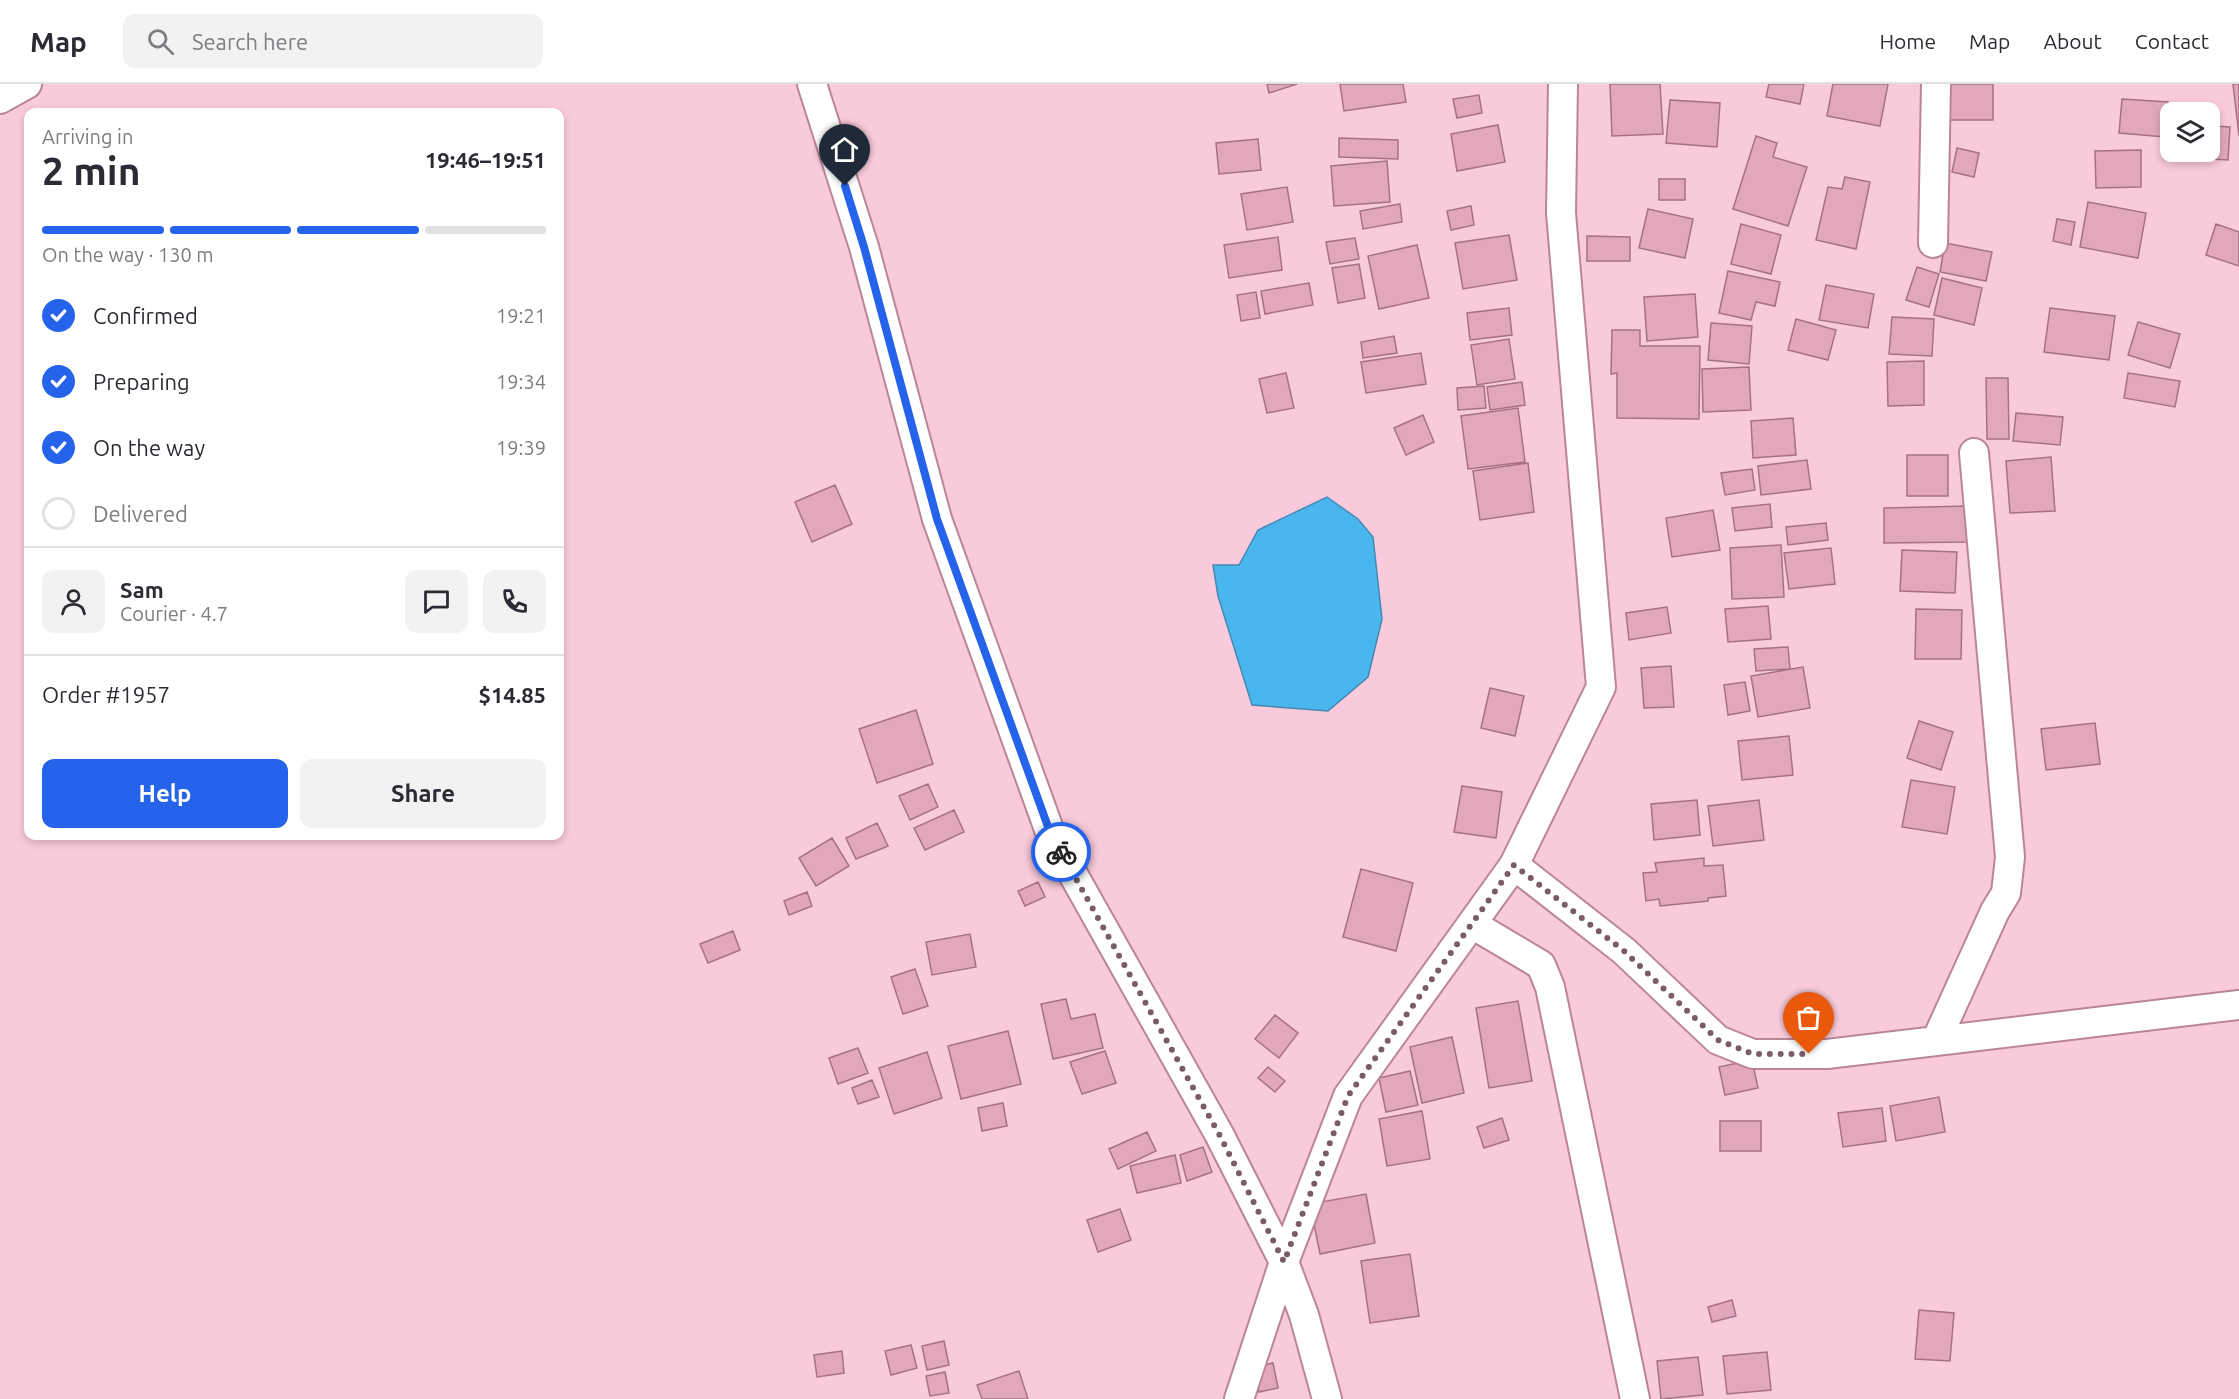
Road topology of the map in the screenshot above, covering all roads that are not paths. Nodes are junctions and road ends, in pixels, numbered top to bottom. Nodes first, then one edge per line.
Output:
1 (27, 84) edge
2 (812, 84) edge
3 (1563, 84) edge
4 (1936, 84) edge
5 (0, 99) edge
6 (1933, 243) dead end
7 (1974, 453) dead end
8 (1514, 865) junction
9 (1472, 924) junction
10 (2239, 1005) edge
11 (1936, 1041) junction
12 (1284, 1262) junction
13 (1239, 1399) edge
14 (1327, 1399) edge
15 (1635, 1399) edge

1 - 5 street
2 - 12 street
3 - 8 street
4 - 6 street
7 - 11 street
8 - 9 street
8 - 11 street
9 - 12 street
9 - 15 street
10 - 11 street
12 - 13 street
12 - 14 street

